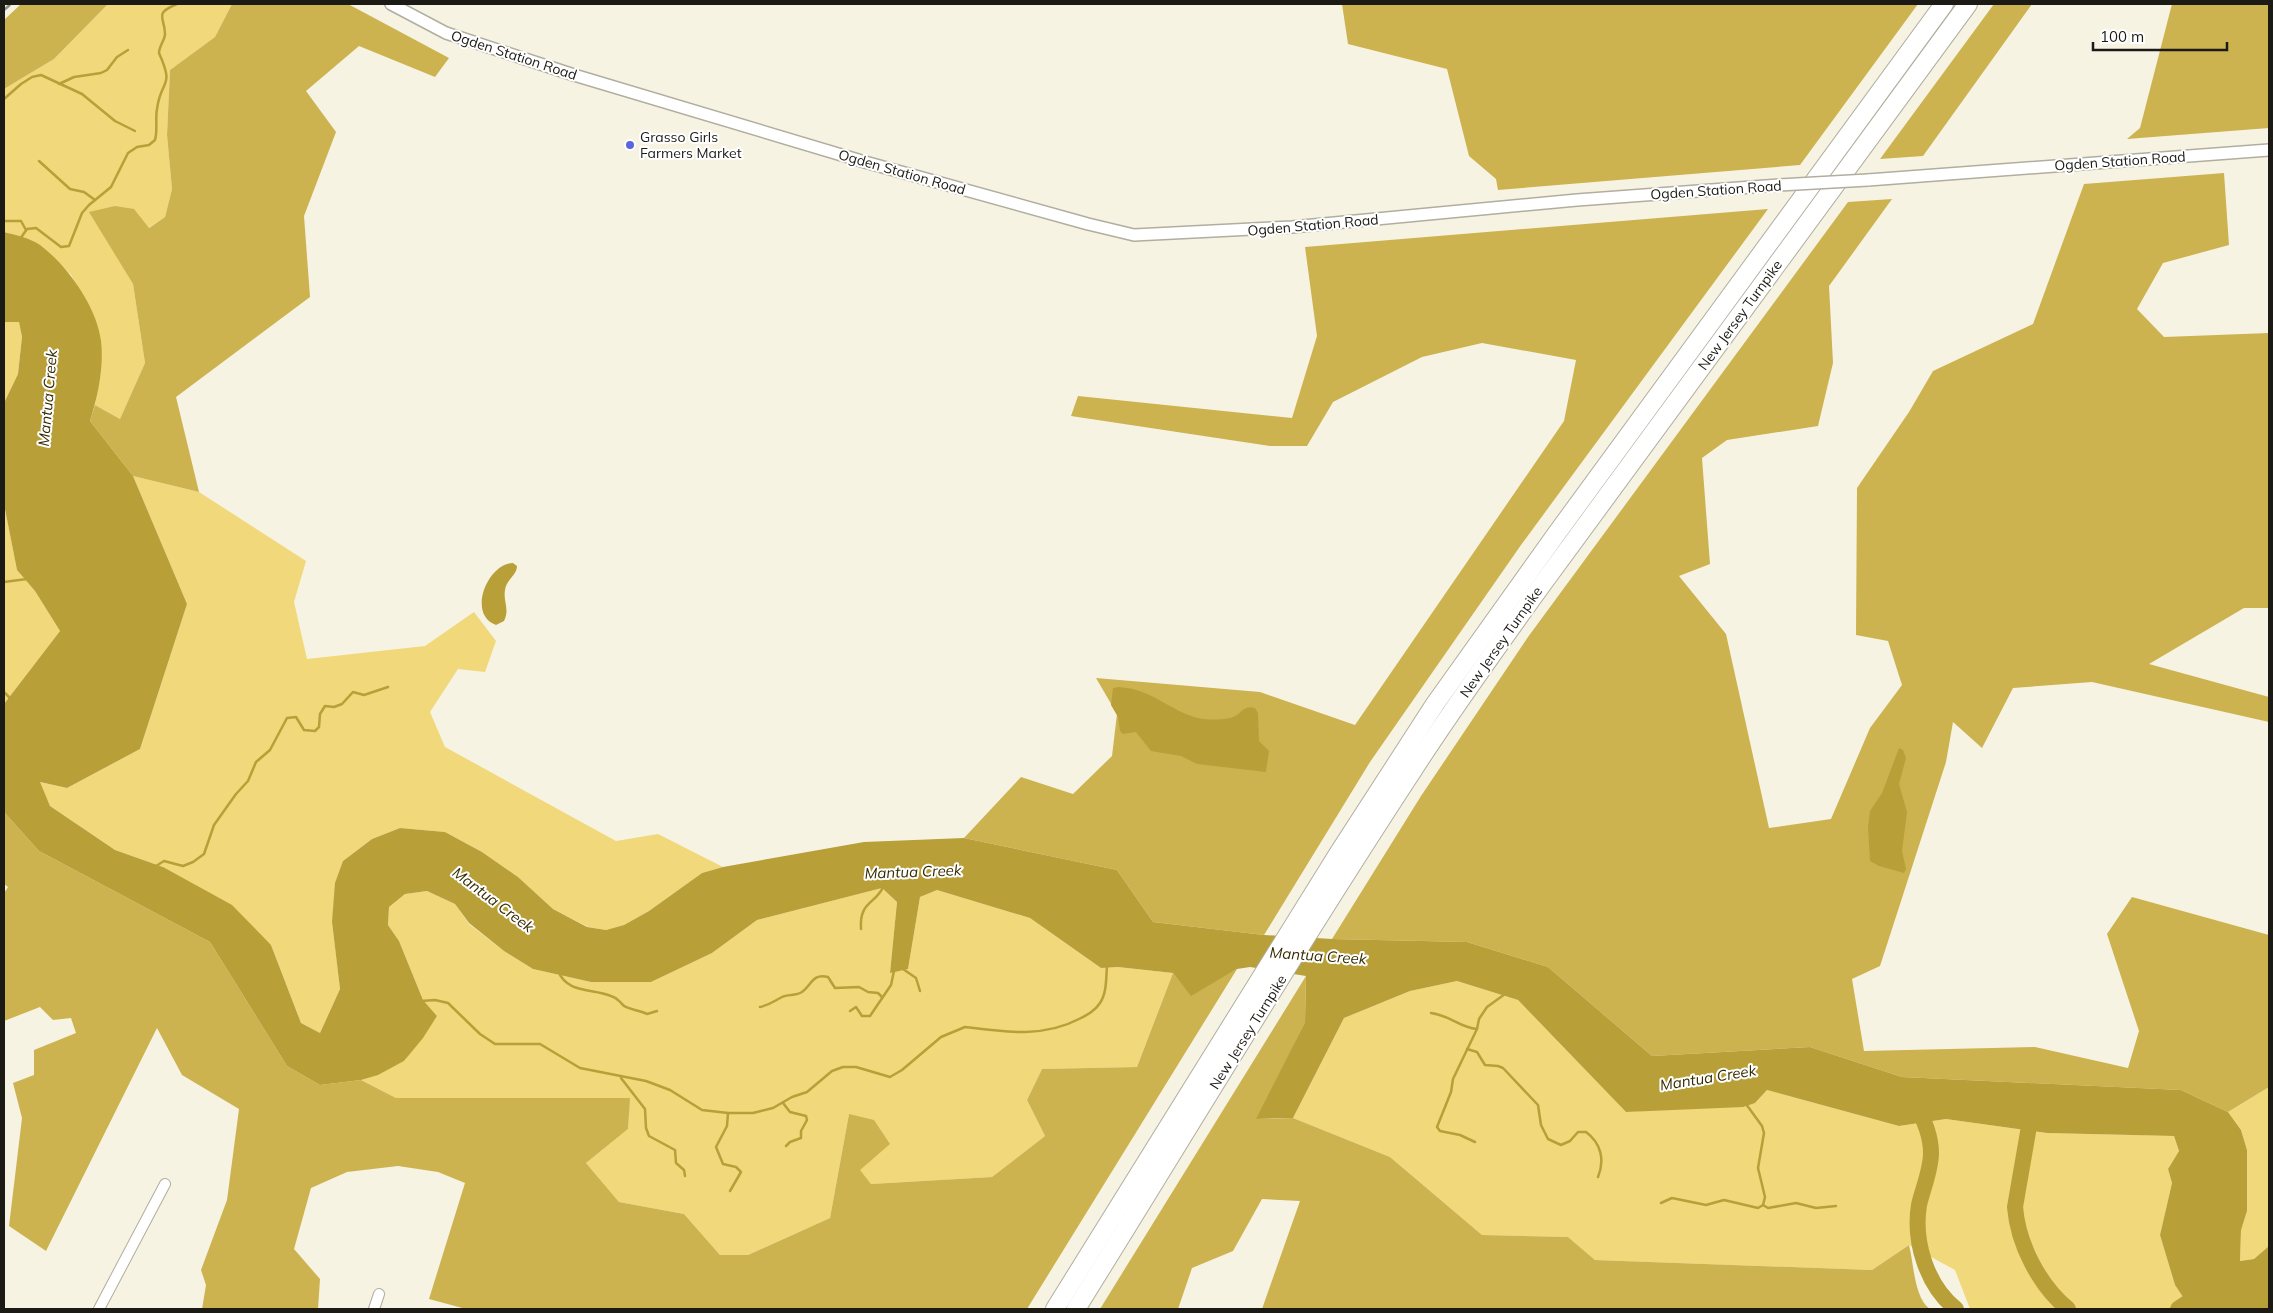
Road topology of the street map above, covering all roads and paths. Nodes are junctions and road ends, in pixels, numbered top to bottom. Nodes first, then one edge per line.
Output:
1 (391, 4) edge
2 (1944, 4) edge
3 (1968, 4) edge
4 (2269, 150) edge
5 (166, 1184) dead end
6 (379, 1294) dead end
7 (99, 1309) edge
8 (374, 1309) edge
9 (1055, 1309) edge
10 (1076, 1309) edge

1 - 4 street, Ogden Station Road, bridge
2 - 9 highway, New Jersey Turnpike
3 - 10 highway, New Jersey Turnpike
5 - 7 street
6 - 8 street

